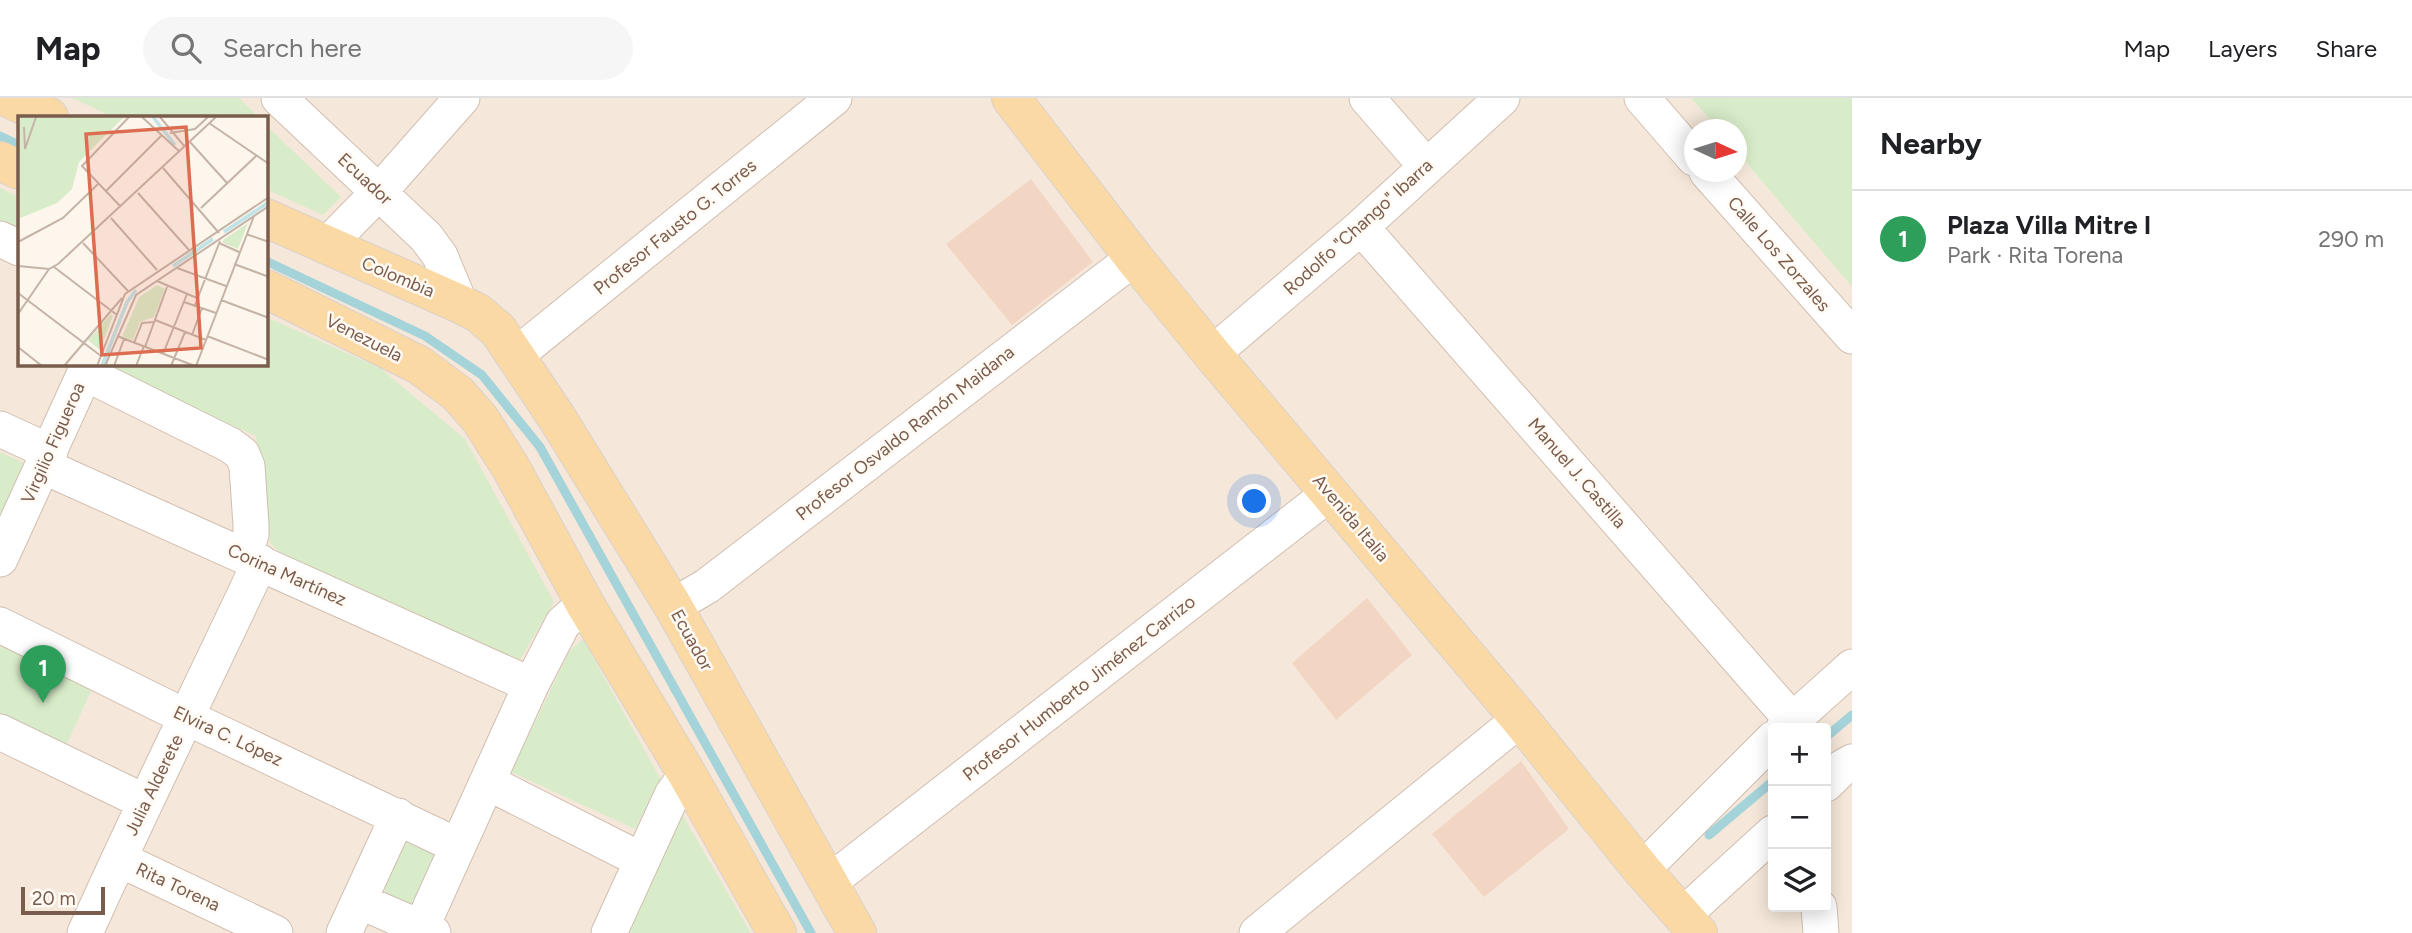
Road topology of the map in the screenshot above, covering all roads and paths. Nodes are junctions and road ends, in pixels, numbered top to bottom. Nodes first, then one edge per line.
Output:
1 (8, 98) edge
2 (279, 98) edge
3 (462, 98) edge
4 (834, 98) edge
5 (1011, 98) edge
6 (1367, 98) edge
7 (1502, 98) edge
8 (1642, 98) edge
9 (47, 116) edge
10 (1684, 146) edge
11 (0, 161) edge
12 (1426, 166) junction
13 (18, 170) edge
14 (1716, 182) edge
15 (379, 192) junction
16 (268, 219) edge
17 (1361, 227) junction
18 (0, 239) edge
19 (326, 246) junction
20 (18, 248) edge
21 (1134, 258) junction
22 (268, 290) edge
23 (460, 304) junction
24 (1852, 336) edge
25 (1212, 354) junction
26 (516, 355) junction
27 (87, 368) edge
28 (0, 429) edge
29 (46, 459) junction
30 (1330, 493) junction
31 (1, 553) edge
32 (251, 559) junction
33 (585, 604) junction
34 (673, 606) junction
35 (0, 625) edge
36 (1852, 667) edge
37 (531, 685) junction
38 (188, 718) junction
39 (1520, 719) junction
40 (1778, 723) edge
41 (1790, 723) edge
42 (0, 732) edge
43 (1768, 744) edge
44 (1852, 762) edge
45 (687, 775) junction
46 (1831, 779) edge
47 (487, 782) junction
48 (145, 802) junction
49 (398, 816) junction
50 (1768, 838) edge
51 (458, 846) junction
52 (119, 859) junction
53 (641, 860) junction
54 (1642, 870) junction
55 (828, 883) junction
56 (359, 901) junction
57 (1819, 912) edge
58 (1690, 924) edge
59 (427, 930) edge
60 (85, 933) edge
61 (275, 933) edge
62 (344, 933) edge
63 (609, 933) edge
64 (777, 933) edge
65 (857, 933) edge
66 (1257, 933) edge
67 (1821, 933) edge

1 - 9 main road
2 - 15 street, Ecuador
3 - 15 street
4 - 26 street, Profesor Fausto G. Torres
5 - 21 main road, Avenida Italia
6 - 12 street
7 - 12 street, Rodolfo "Chango" Ibarra
8 - 10 street
11 - 13 main road
12 - 17 street, Rodolfo "Chango" Ibarra
14 - 24 street, Calle Los Zorzales
15 - 19 street
15 - 23 street, Ecuador
16 - 19 main road, Colombia
17 - 25 street, Rodolfo "Chango" Ibarra
17 - 40 street, Manuel J. Castilla
18 - 20 street
19 - 23 main road, Colombia
21 - 25 main road, Avenida Italia
21 - 34 street, Profesor Osvaldo Ramón Maidana
22 - 33 main road, Venezuela
23 - 26 main road, Colombia
25 - 30 main road, Avenida Italia
26 - 34 main road, Ecuador
27 - 29 street, Virgilio Figueroa
27 - 32 street, Julia Alderete
28 - 29 street, Corina Martínez
29 - 31 street, Virgilio Figueroa
29 - 32 street, Corina Martínez
30 - 39 main road, Avenida Italia
30 - 55 street, Profesor Humberto Jiménez Carrizo
32 - 37 street, Corina Martínez
32 - 38 street, Julia Alderete
33 - 37 street
33 - 45 main road
34 - 55 main road, Ecuador
35 - 38 street, Elvira C. López
36 - 41 street
37 - 47 street
38 - 48 street, Julia Alderete
38 - 49 street, Elvira C. López
39 - 54 main road, Avenida Italia
39 - 66 street
42 - 48 street
43 - 54 street
44 - 46 street
45 - 53 street
45 - 64 main road
47 - 51 street
47 - 53 street
48 - 52 street, Julia Alderete
49 - 51 street, Elvira C. López
49 - 56 street
50 - 58 street
51 - 59 street
52 - 60 street, Julia Alderete
52 - 61 street, Rita Torena
53 - 63 street
54 - 58 main road, Avenida Italia
55 - 65 main road, Ecuador
56 - 59 street
56 - 62 street
57 - 67 street

